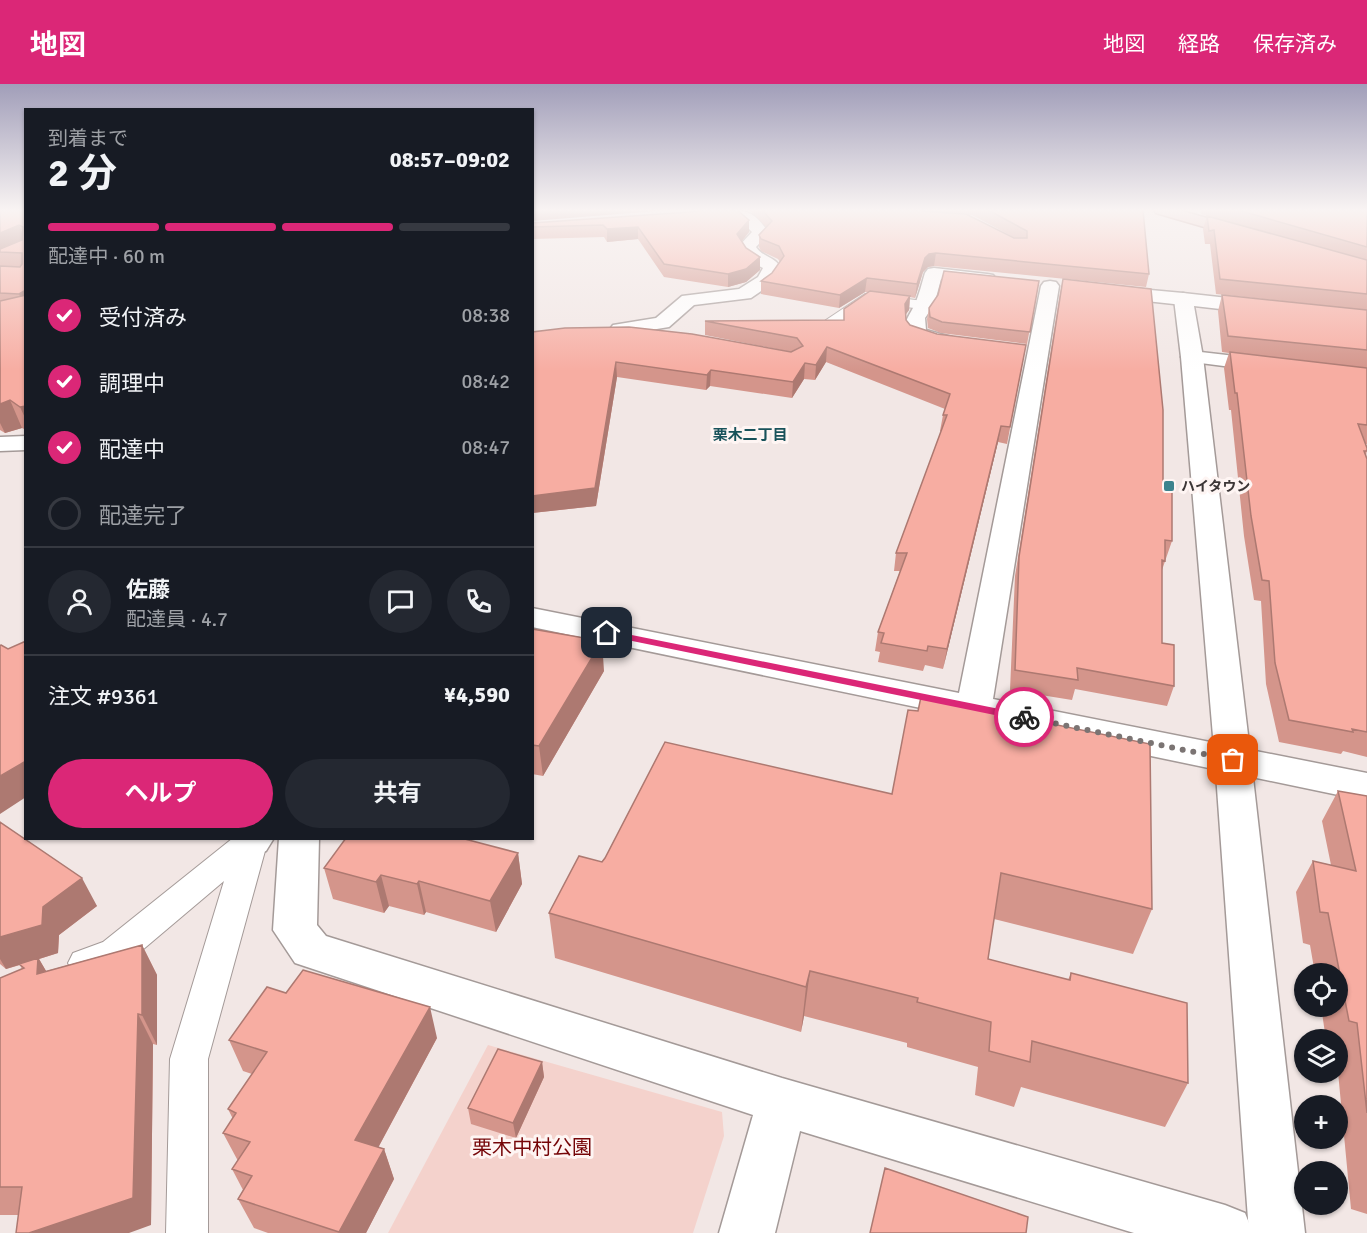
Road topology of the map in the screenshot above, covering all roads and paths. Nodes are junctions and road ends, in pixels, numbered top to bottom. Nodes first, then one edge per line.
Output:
1 (768, 264) edge
2 (1004, 281) edge
3 (1183, 299) junction
4 (924, 305) junction
5 (1285, 310) edge
6 (831, 323) edge
7 (620, 329) junction
8 (598, 331) edge
9 (678, 339) edge
10 (970, 345) edge
11 (1192, 357) junction
12 (1296, 369) edge
13 (24, 443) edge
14 (0, 444) edge
15 (534, 619) edge
16 (974, 707) junction
17 (1233, 760) junction
18 (1367, 787) edge
19 (252, 840) edge
20 (253, 840) edge
21 (299, 840) edge
22 (51, 974) edge
23 (782, 1102) junction
24 (187, 1233) edge
25 (747, 1233) edge
26 (1225, 1233) edge
27 (1277, 1233) edge

1 - 7 street
2 - 4 street
3 - 5 street
3 - 11 street
3 - 16 street
4 - 6 lane
4 - 10 street
7 - 8 street
7 - 9 street
11 - 12 street
11 - 17 street
13 - 14 street
15 - 16 street
16 - 17 street
17 - 18 street
17 - 27 street
19 - 22 lane
20 - 24 lane
21 - 23 street
23 - 25 street
23 - 26 street

